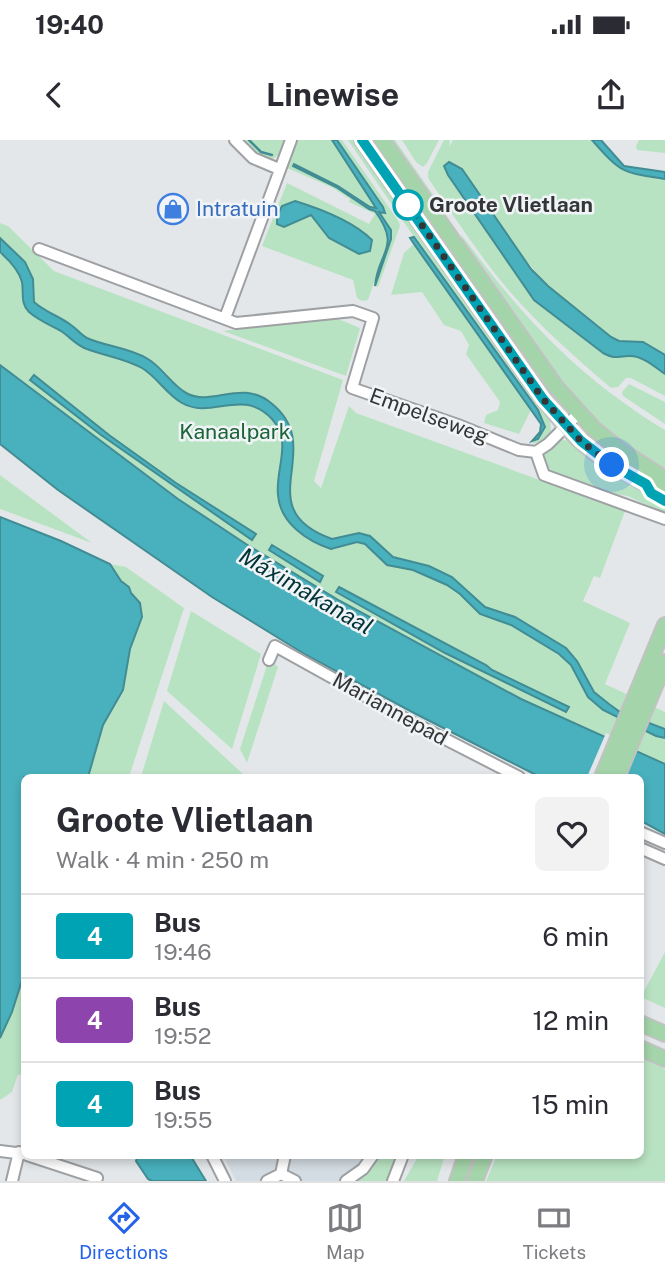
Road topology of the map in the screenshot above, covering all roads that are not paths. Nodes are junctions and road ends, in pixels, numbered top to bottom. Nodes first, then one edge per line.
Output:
1 (235, 140) edge
2 (291, 140) edge
3 (362, 140) edge
4 (382, 140) edge
5 (279, 169) junction
6 (39, 249) dead end
7 (225, 318) junction
8 (578, 414) junction
9 (566, 427) junction
10 (536, 452) junction
11 (662, 474) edge
12 (646, 484) junction
13 (665, 489) edge
14 (665, 495) edge
15 (665, 501) edge
16 (665, 519) edge
17 (665, 625) edge
18 (269, 660) dead end
19 (665, 662) edge
20 (645, 694) junction
21 (513, 774) edge
22 (604, 774) edge
23 (618, 774) edge
24 (644, 834) edge
25 (665, 843) edge
26 (644, 850) edge
27 (665, 859) edge
28 (644, 1025) edge
29 (665, 1034) edge
30 (644, 1050) edge
31 (665, 1059) edge
32 (1, 1151) edge
33 (21, 1154) edge
34 (22, 1159) edge
35 (39, 1159) edge
36 (214, 1159) edge
37 (284, 1159) edge
38 (370, 1159) edge
39 (401, 1159) edge
40 (465, 1159) edge
41 (483, 1159) edge
42 (281, 1174) junction
43 (97, 1178) dead end
44 (12, 1181) edge
45 (225, 1181) edge
46 (267, 1181) edge
47 (295, 1181) edge
48 (346, 1181) edge
49 (393, 1181) edge
50 (457, 1181) edge
51 (475, 1181) edge

1 - 5 street
2 - 5 street
3 - 9 main road
4 - 8 main road
5 - 7 street
6 - 7 street
7 - 10 street, Empelseweg
8 - 9 street
8 - 11 main road
9 - 10 street
9 - 12 main road
10 - 16 street
12 - 13 main road
12 - 14 main road
12 - 15 main road
17 - 20 main road
18 - 21 street, Mariannepad
19 - 20 main road
20 - 22 main road
20 - 23 main road
24 - 25 street
26 - 27 street
28 - 29 main road
30 - 31 main road
32 - 33 street
34 - 44 street
35 - 43 street
36 - 45 street
37 - 42 street
38 - 48 street
39 - 49 street
40 - 50 main road
41 - 51 main road
42 - 46 street
42 - 47 street

